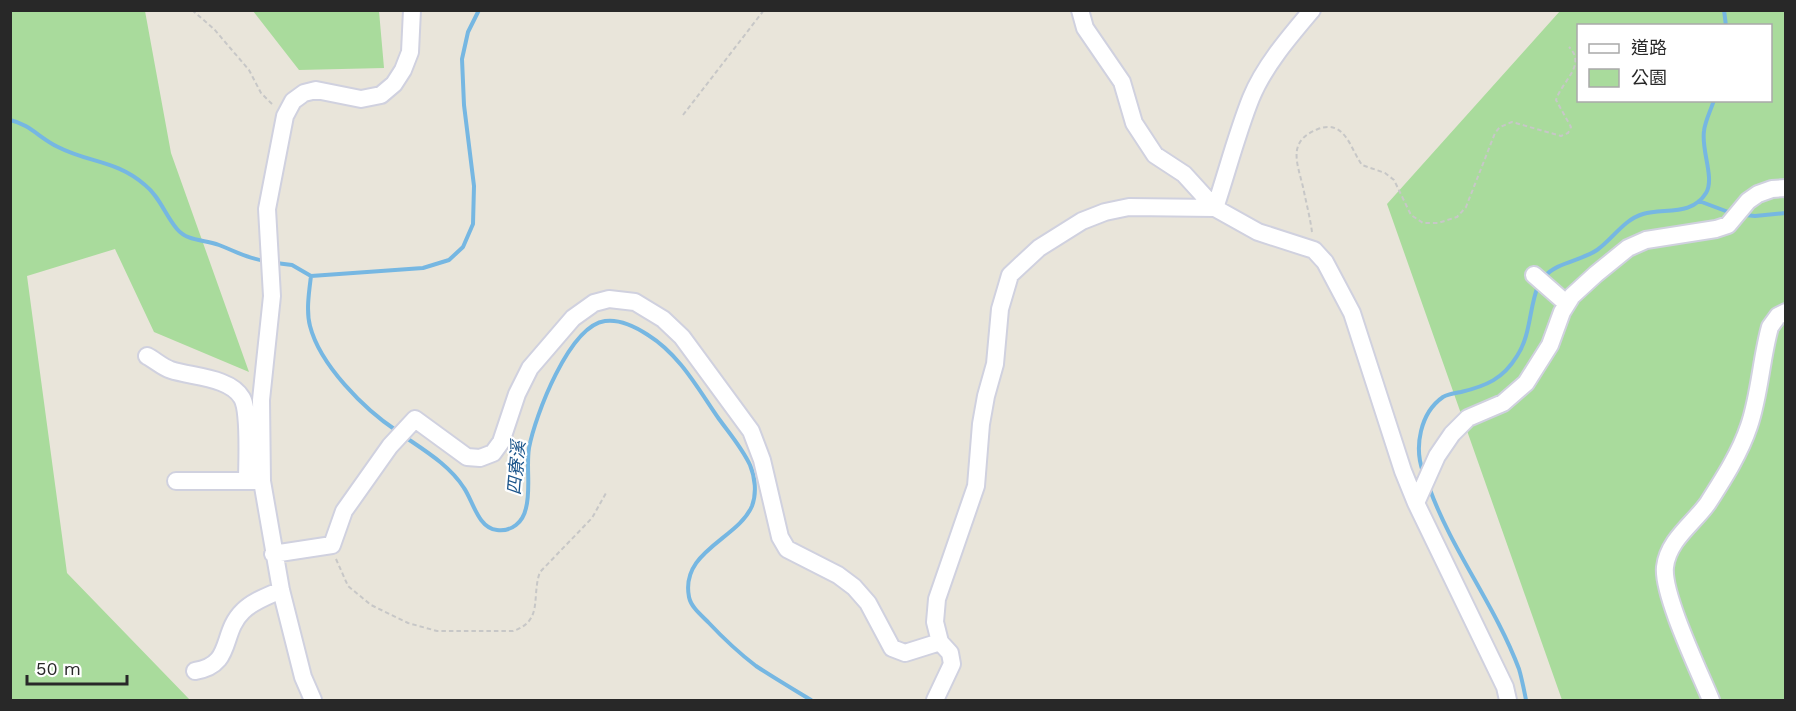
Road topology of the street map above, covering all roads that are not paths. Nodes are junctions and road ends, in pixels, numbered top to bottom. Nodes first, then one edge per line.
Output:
1 (412, 10) edge
2 (1080, 10) edge
3 (1312, 10) edge
4 (1785, 188) edge
5 (1215, 208) junction
6 (1534, 274) dead end
7 (1567, 304) junction
8 (1785, 312) edge
9 (147, 356) dead end
10 (254, 481) junction
11 (176, 482) dead end
12 (1416, 503) junction
13 (273, 554) junction
14 (281, 590) junction
15 (940, 642) junction
16 (195, 671) dead end
17 (313, 700) edge
18 (935, 700) edge
19 (1508, 700) edge
20 (1711, 700) edge

1 - 10 street
2 - 5 street
3 - 5 street
4 - 7 street
5 - 12 street
5 - 15 street
6 - 7 street
7 - 12 street
8 - 20 street
9 - 10 street
10 - 11 street
10 - 13 street
12 - 19 street
13 - 14 street
13 - 15 street
14 - 16 street
14 - 17 street
15 - 18 street

